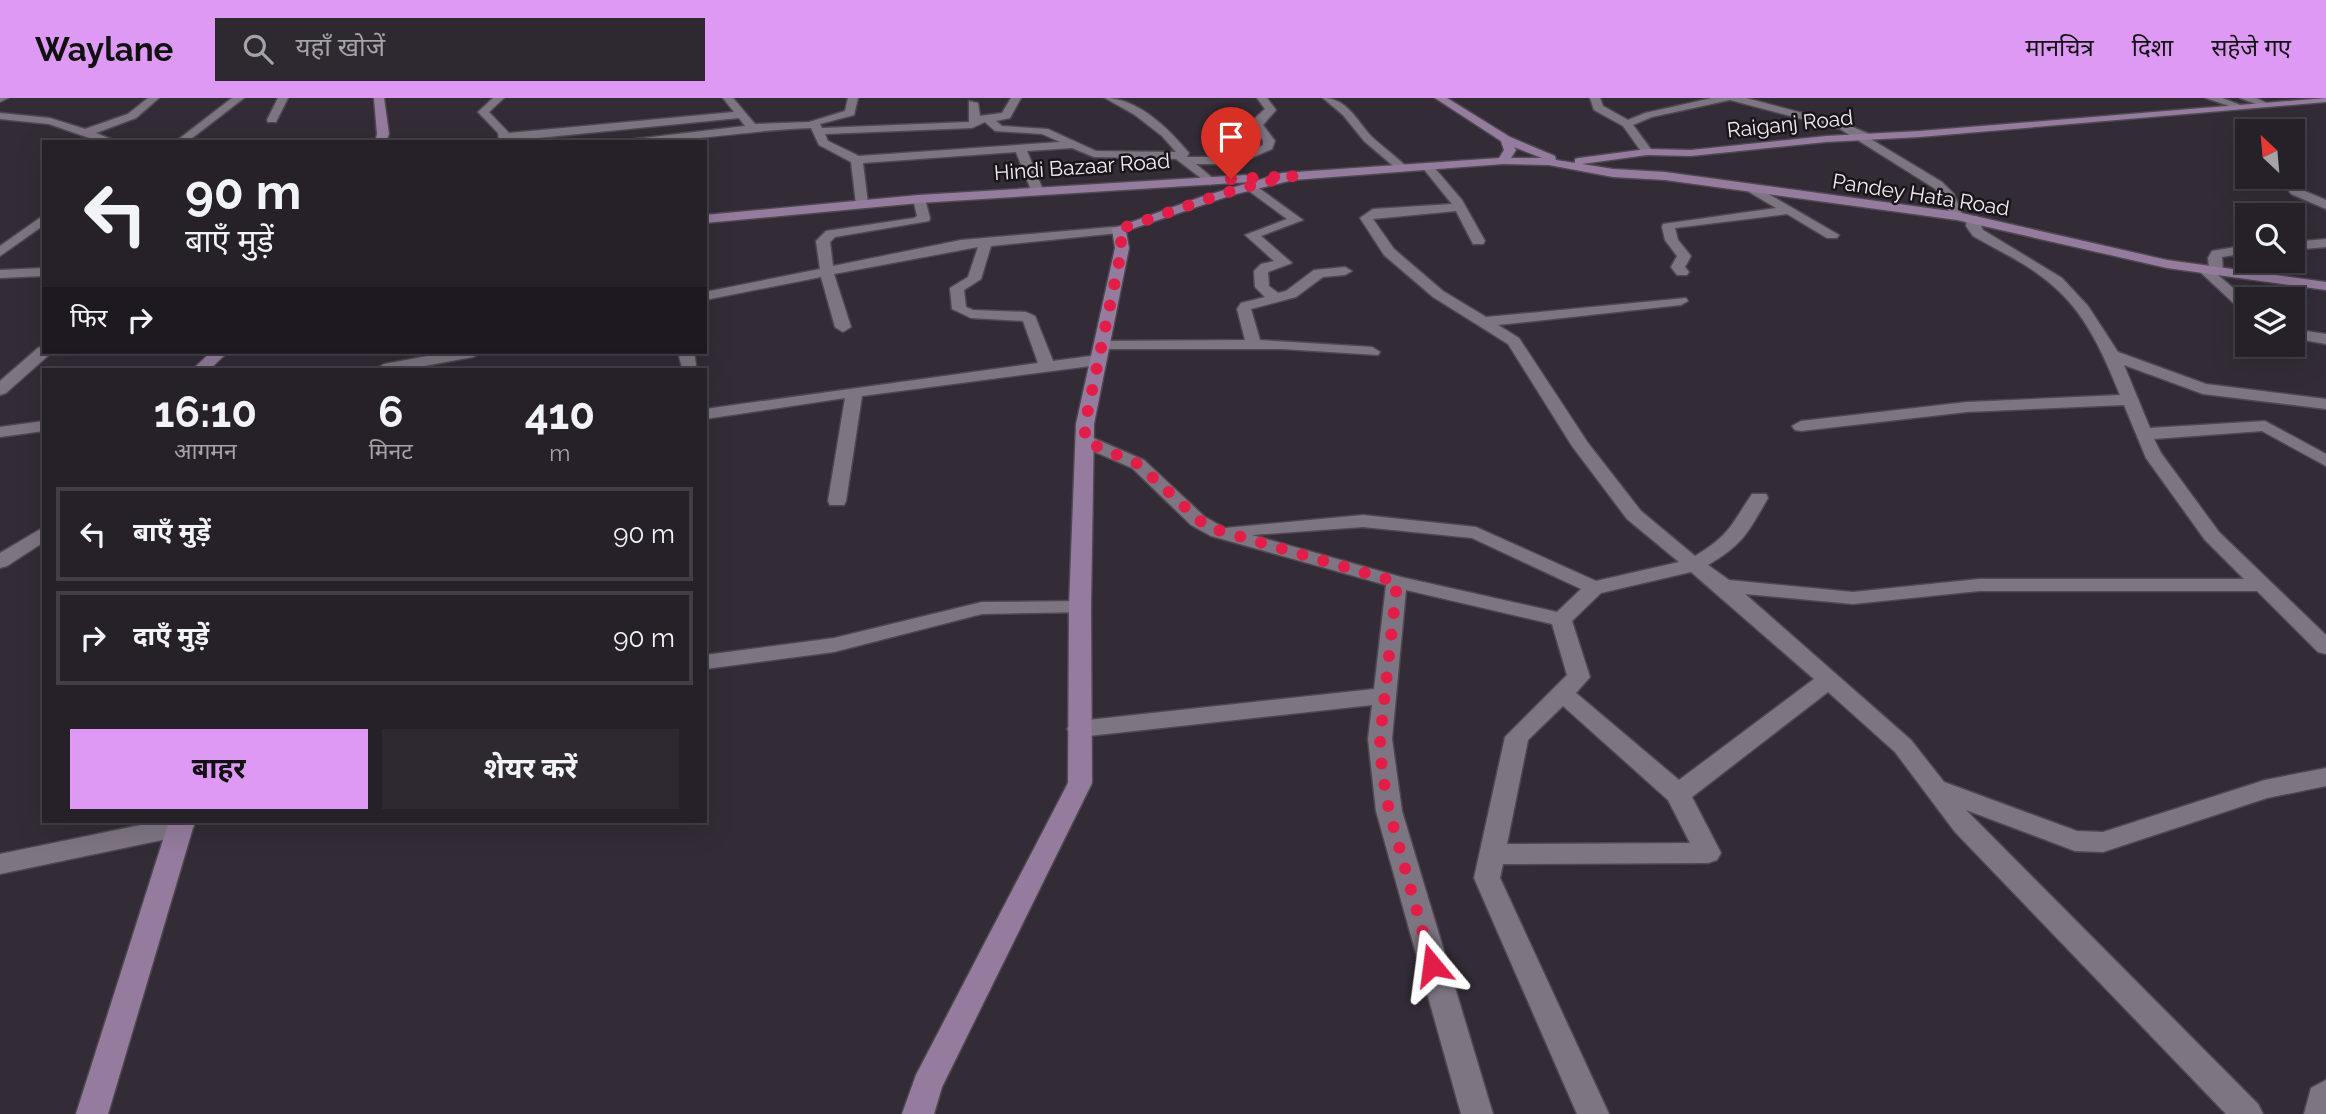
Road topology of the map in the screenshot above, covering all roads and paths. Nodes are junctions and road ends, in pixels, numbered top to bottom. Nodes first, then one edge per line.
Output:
1 (154, 98) edge
2 (239, 98) edge
3 (283, 98) edge
4 (379, 98) edge
5 (499, 98) edge
6 (728, 98) edge
7 (853, 98) edge
8 (1016, 98) edge
9 (1110, 98) edge
10 (1262, 98) edge
11 (1328, 98) edge
12 (1440, 98) edge
13 (1595, 98) edge
14 (1726, 98) edge
15 (1734, 98) edge
16 (2211, 98) edge
17 (2326, 99) edge
18 (2241, 102) edge
19 (973, 103) dead end
20 (742, 114) junction
21 (0, 116) edge
22 (988, 119) junction
23 (272, 120) dead end
24 (975, 120) junction
25 (1627, 124) junction
26 (756, 128) junction
27 (814, 128) junction
28 (87, 132) junction
29 (1861, 136) junction
30 (505, 139) edge
31 (1506, 139) junction
32 (108, 140) edge
33 (183, 140) edge
34 (381, 140) edge
35 (666, 140) edge
36 (1072, 145) junction
37 (1020, 149) junction
38 (1647, 152) junction
39 (1183, 158) junction
40 (857, 160) junction
41 (1550, 160) junction
42 (1503, 161) junction
43 (1428, 167) junction
44 (1402, 168) junction
45 (1294, 176) junction
46 (1209, 181) junction
47 (1250, 184) junction
48 (1753, 189) junction
49 (1037, 190) junction
50 (2295, 191) dead end
51 (919, 199) junction
52 (862, 204) junction
53 (2326, 205) edge
54 (1460, 207) junction
55 (1790, 211) junction
56 (1965, 218) junction
57 (707, 219) edge
58 (42, 220) edge
59 (1119, 229) junction
60 (1832, 235) dead end
61 (1478, 241) dead end
62 (986, 243) junction
63 (2326, 243) edge
64 (2305, 245) edge
65 (2235, 251) edge
66 (0, 252) edge
67 (2211, 270) junction
68 (1345, 271) dead end
69 (42, 272) edge
70 (1682, 272) dead end
71 (827, 273) junction
72 (0, 274) edge
73 (2326, 286) edge
74 (2235, 295) edge
75 (707, 296) edge
76 (1275, 299) junction
77 (1681, 301) dead end
78 (1483, 322) junction
79 (843, 327) dead end
80 (2305, 336) edge
81 (2326, 340) edge
82 (1254, 344) junction
83 (1372, 352) dead end
84 (42, 353) edge
85 (1100, 353) junction
86 (218, 354) edge
87 (463, 354) edge
88 (2112, 355) junction
89 (1047, 367) junction
90 (202, 368) edge
91 (389, 368) edge
92 (0, 390) edge
93 (854, 392) junction
94 (2130, 400) junction
95 (2326, 404) edge
96 (707, 414) edge
97 (42, 426) edge
98 (1801, 426) dead end
99 (0, 432) edge
100 (2144, 434) junction
101 (1085, 441) junction
102 (2326, 461) edge
103 (1759, 498) dead end
104 (837, 502) dead end
105 (1218, 532) junction
106 (42, 534) edge
107 (0, 562) edge
108 (1694, 565) junction
109 (1397, 582) junction
110 (2261, 585) junction
111 (1723, 586) junction
112 (1594, 588) junction
113 (1080, 607) junction
114 (1561, 620) junction
115 (2326, 647) edge
116 (707, 662) edge
117 (1829, 679) junction
118 (1562, 693) junction
119 (1385, 696) junction
120 (1079, 729) junction
121 (2326, 777) edge
122 (1938, 789) junction
123 (1678, 794) junction
124 (182, 823) edge
125 (1492, 854) junction
126 (0, 864) edge
127 (2326, 1094) edge
128 (92, 1114) edge
129 (918, 1114) edge
130 (1478, 1114) edge
131 (1593, 1114) edge
132 (2247, 1114) edge
133 (2319, 1114) edge

1 - 28 street
2 - 33 street
3 - 23 street
4 - 34 street
5 - 30 street
6 - 20 street
7 - 27 street
8 - 22 street
9 - 39 street
10 - 39 street
11 - 44 street
12 - 31 street
13 - 25 street
14 - 25 street
15 - 29 street
16 - 18 street
17 - 18 street, Raiganj Road
18 - 29 street, Raiganj Road
19 - 24 street
20 - 26 street
20 - 30 street
21 - 28 street
22 - 24 street
22 - 36 street
24 - 27 street
25 - 38 street
26 - 27 street
26 - 35 street
27 - 40 street
28 - 32 street
29 - 38 street, Raiganj Road
29 - 56 street
31 - 41 street
31 - 42 street
36 - 37 street
36 - 39 street
37 - 40 street
37 - 49 street
38 - 41 street, Raiganj Road
39 - 46 street
40 - 52 street
41 - 42 street, Hindi Bazaar Road
41 - 48 street, Pandey Hata Road
42 - 43 street, Hindi Bazaar Road
43 - 44 street, Hindi Bazaar Road
43 - 54 street
44 - 45 street, Hindi Bazaar Road
45 - 46 street, Hindi Bazaar Road
45 - 47 street
46 - 49 street, Hindi Bazaar Road
47 - 59 street
47 - 76 street
48 - 55 street
48 - 56 street, Pandey Hata Road
49 - 51 street, Hindi Bazaar Road
50 - 53 street
51 - 52 street, Hindi Bazaar Road
51 - 71 street
52 - 57 street, Hindi Bazaar Road
54 - 61 street
54 - 78 street
55 - 60 street
55 - 70 street
56 - 67 street, Pandey Hata Road
56 - 88 street
58 - 66 street
59 - 62 street
59 - 85 street
62 - 71 street
62 - 89 street
63 - 64 street
65 - 67 street
67 - 73 street, Pandey Hata Road
67 - 74 street
68 - 76 street
69 - 72 street
71 - 75 street
71 - 79 street
76 - 82 street
77 - 78 street
78 - 108 street
80 - 81 street
82 - 83 street
82 - 85 street
84 - 92 street
85 - 89 street
85 - 101 street
86 - 90 street
87 - 91 street
88 - 94 street
88 - 95 street
89 - 93 street
93 - 96 street
93 - 104 street
94 - 98 street
94 - 100 street
97 - 99 street
100 - 102 street
100 - 110 street
101 - 105 street
101 - 113 street
103 - 108 street
105 - 109 street
105 - 112 street
106 - 107 street
108 - 111 street
108 - 112 street
109 - 114 street
109 - 119 street
110 - 111 street
110 - 115 street
111 - 117 street
112 - 114 street
113 - 116 street
113 - 120 street
114 - 118 street
117 - 122 street
117 - 123 street
118 - 123 street
118 - 125 street
119 - 120 street
119 - 130 street
120 - 129 street
121 - 122 street
122 - 132 street
123 - 125 street
124 - 126 street
124 - 128 street
125 - 131 street
127 - 133 street

